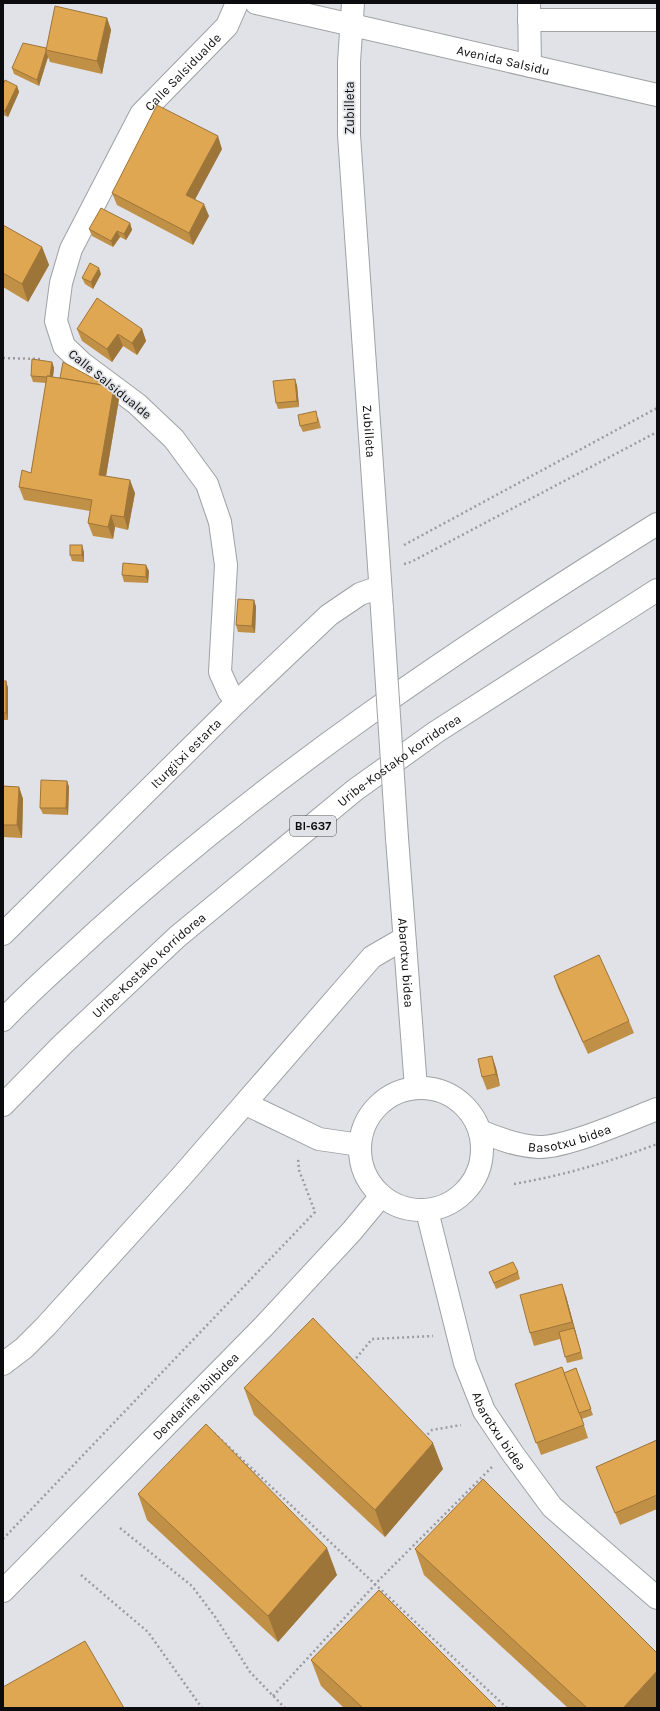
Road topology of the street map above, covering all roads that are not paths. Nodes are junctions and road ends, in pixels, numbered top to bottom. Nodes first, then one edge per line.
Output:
1 (237, 3) edge
2 (256, 3) edge
3 (353, 3) edge
4 (529, 12) edge
5 (657, 20) edge
6 (351, 24) junction
7 (530, 66) junction
8 (657, 95) edge
9 (657, 524) edge
10 (380, 587) junction
11 (657, 590) edge
12 (237, 702) junction
13 (397, 838) joint
14 (3, 934) edge
15 (403, 939) junction
16 (3, 1020) edge
17 (416, 1088) junction
18 (246, 1104) junction
19 (3, 1105) edge
20 (657, 1108) edge
21 (480, 1131) junction
22 (360, 1145) junction
23 (381, 1196) junction
24 (427, 1211) junction
25 (3, 1364) edge
26 (3, 1591) edge
27 (657, 1598) edge

1 - 12 main road, Calle Salsidualde
2 - 6 main road, Avenida Salsidu
3 - 6 main road, Zubilleta
4 - 5 main road
4 - 7 main road
6 - 7 main road, Avenida Salsidu
6 - 10 main road, Zubilleta
7 - 8 main road, Avenida Salsidu
9 - 16 main road
10 - 12 main road, Iturgitxi estarta
10 - 13 main road, Zubilleta, bridge
11 - 19 main road, Uribe-Kostako korridorea / BI-637
12 - 14 main road, Iturgitxi estarta
13 - 15 main road, Abarotxu bidea
15 - 17 main road, Abarotxu bidea
15 - 18 main road
17 - 21 main road
17 - 22 main road
18 - 22 main road
18 - 25 main road
20 - 21 main road, Basotxu bidea
21 - 24 main road
22 - 23 main road
23 - 24 main road
23 - 26 main road, Dendariñe ibilbidea
24 - 27 main road, Abarotxu bidea

